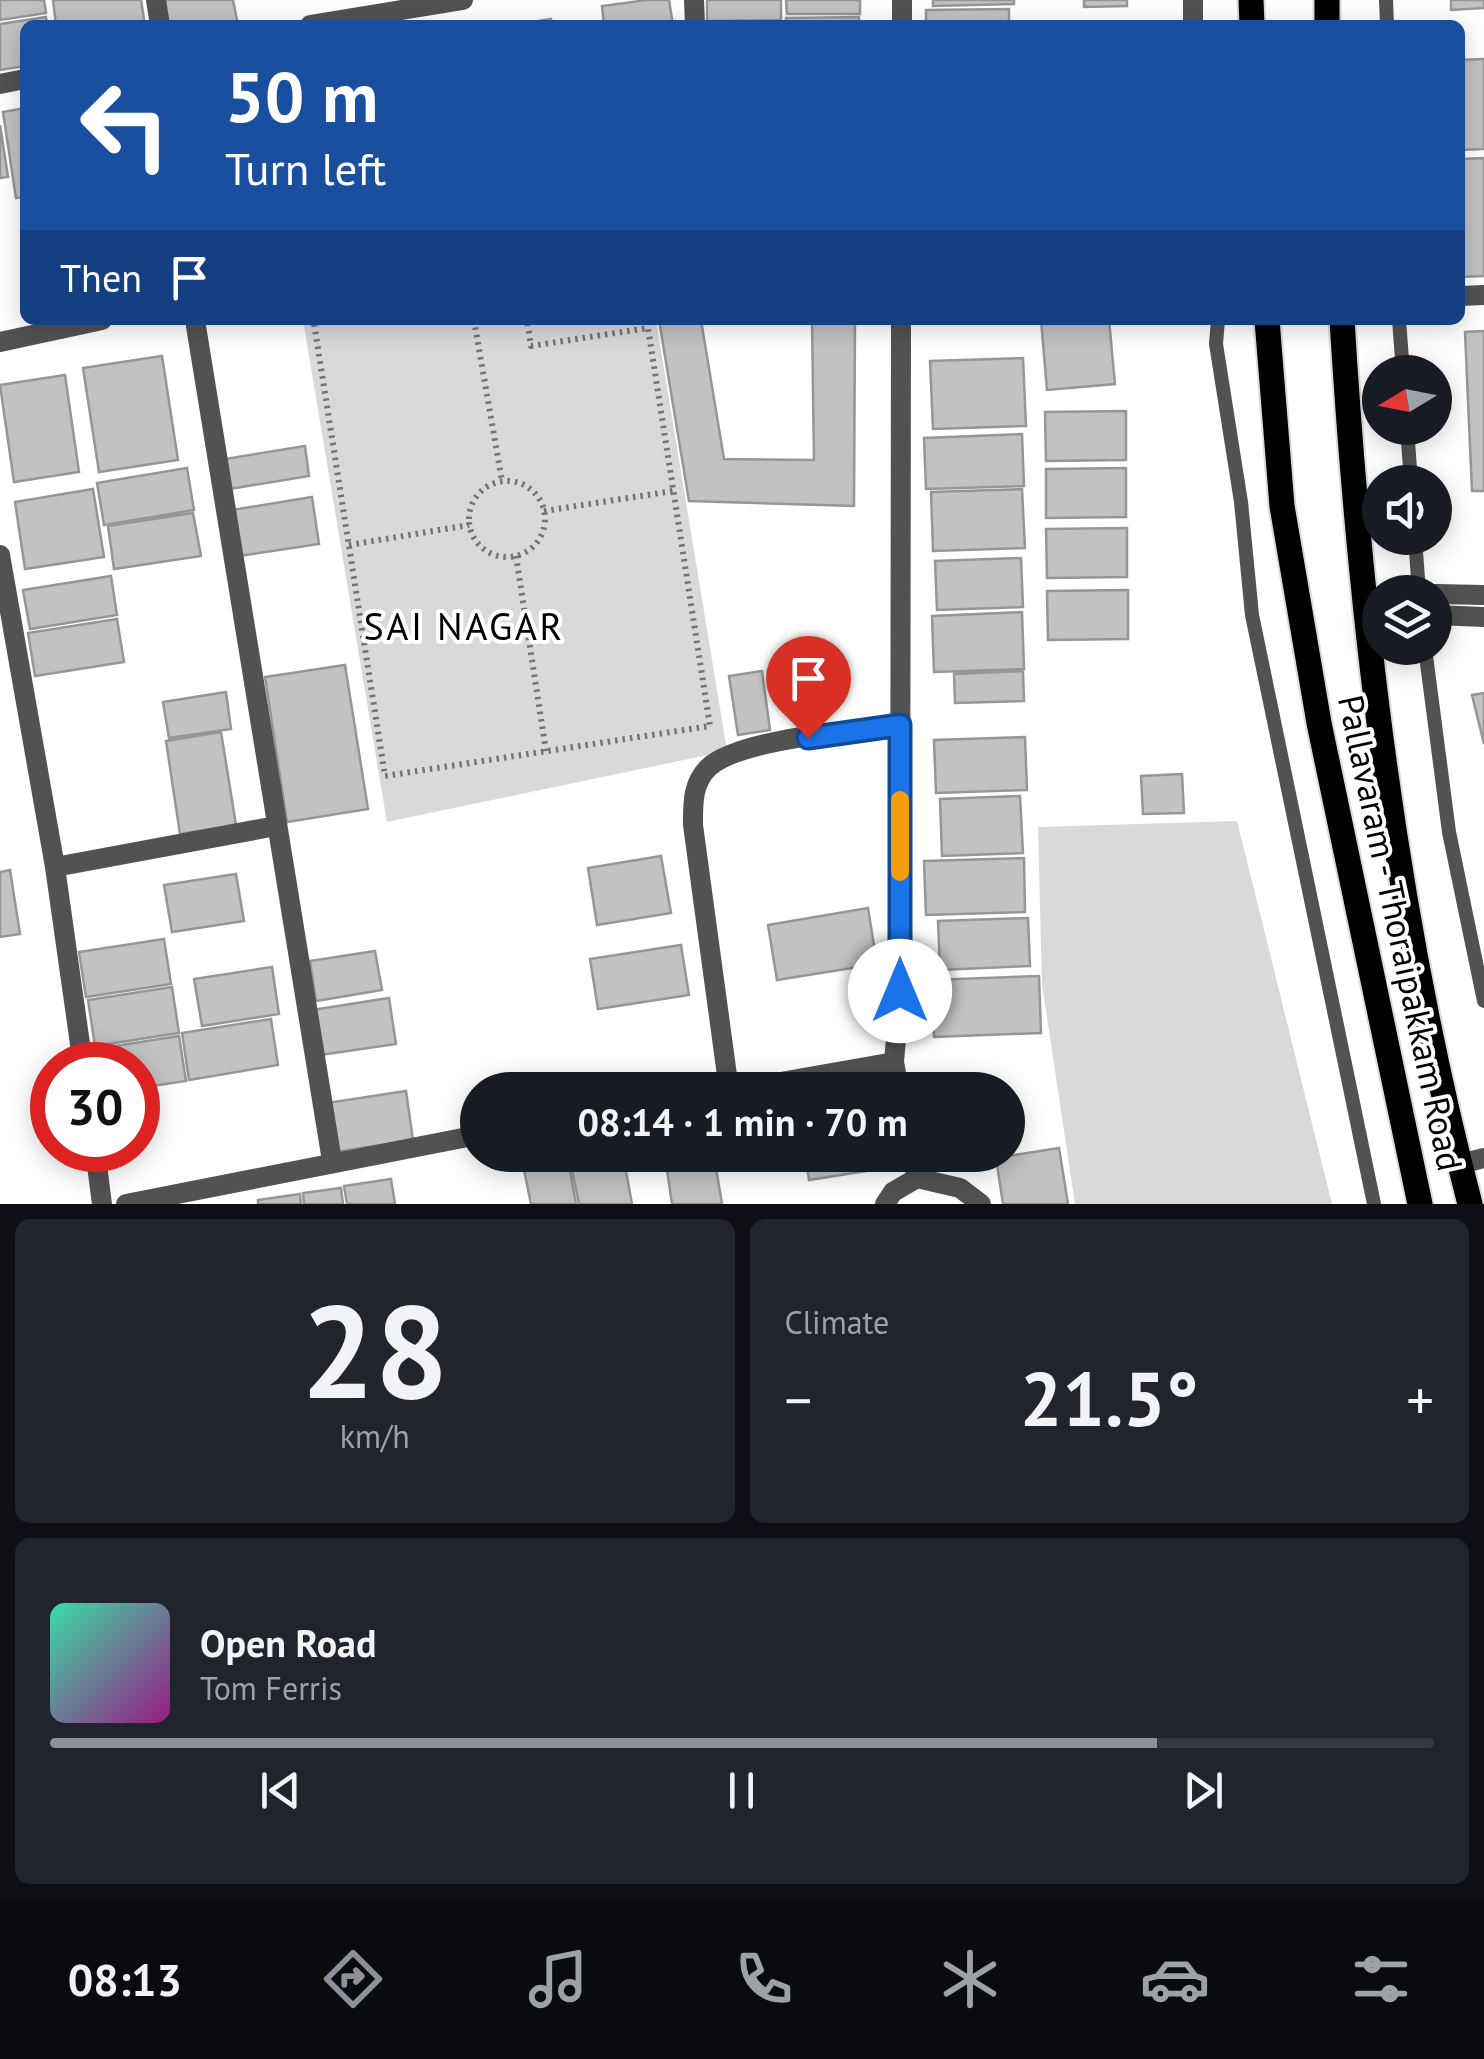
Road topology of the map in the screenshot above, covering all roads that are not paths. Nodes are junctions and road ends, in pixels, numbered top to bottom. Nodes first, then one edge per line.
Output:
1 (463, 0) edge
2 (344, 9) edge
3 (321, 20) edge
4 (79, 325) edge
5 (196, 325) edge
6 (901, 325) edge
7 (1218, 325) edge
8 (1267, 325) edge
9 (1342, 325) edge
10 (1399, 325) edge
11 (0, 342) edge
12 (1402, 355) edge
13 (0, 556) edge
14 (1452, 594) edge
15 (1484, 595) edge
16 (1452, 616) edge
17 (1484, 617) edge
18 (1427, 665) edge
19 (900, 725) junction
20 (276, 826) junction
21 (55, 867) junction
22 (1484, 1001) edge
23 (80, 1042) edge
24 (894, 1062) junction
25 (730, 1072) edge
26 (836, 1072) edge
27 (896, 1072) edge
28 (460, 1138) edge
29 (332, 1161) junction
30 (1472, 1161) edge
31 (98, 1172) edge
32 (916, 1172) edge
33 (917, 1178) junction
34 (102, 1204) edge
35 (126, 1204) edge
36 (886, 1204) edge
37 (981, 1204) edge
38 (1374, 1204) edge
39 (1420, 1204) edge
40 (1470, 1204) edge

1 - 2 street
2 - 3 street
4 - 11 street
5 - 20 street
6 - 19 street
7 - 38 lane
8 - 39 main road, Pallavaram - Thoraipakkam Road
9 - 30 main road, Pallavaram - Thoraipakkam Road
10 - 12 lane
13 - 21 street
14 - 15 street
16 - 17 street
18 - 22 lane
19 - 24 street
19 - 25 street
20 - 21 street
20 - 29 street
21 - 23 street
24 - 26 street
24 - 27 street
28 - 29 street
29 - 35 street
30 - 40 main road, Pallavaram - Thoraipakkam Road
31 - 34 street
32 - 33 street
33 - 36 street
33 - 37 street

